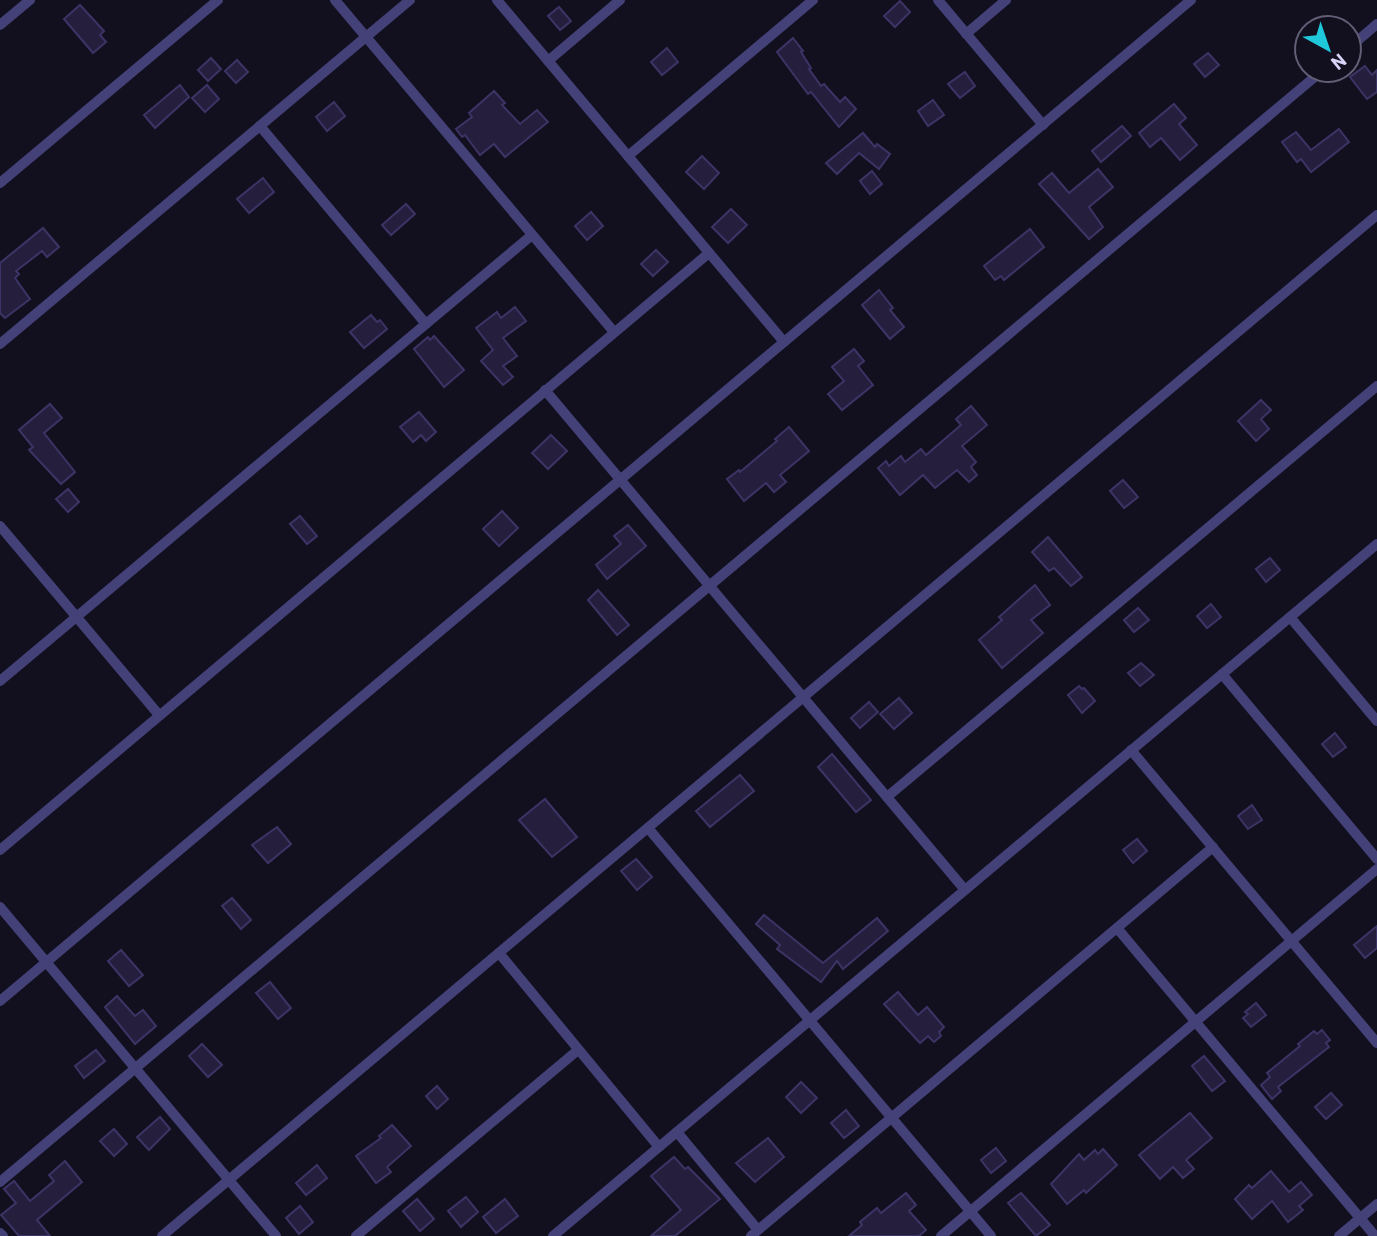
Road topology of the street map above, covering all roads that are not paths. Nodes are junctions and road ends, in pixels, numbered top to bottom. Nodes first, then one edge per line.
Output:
1 (30, 0) edge
2 (218, 0) edge
3 (335, 0) edge
4 (410, 0) edge
5 (497, 0) edge
6 (620, 0) edge
7 (813, 0) edge
8 (938, 0) edge
9 (1006, 0) edge
10 (1191, 0) edge
11 (1377, 24) edge
12 (0, 25) edge
13 (966, 34) junction
14 (1363, 36) edge
15 (366, 37) junction
16 (548, 61) junction
17 (1306, 84) edge
18 (1043, 125) junction
19 (260, 126) junction
20 (628, 156) junction
21 (0, 183) edge
22 (1377, 215) edge
23 (532, 235) junction
24 (709, 253) junction
25 (426, 324) junction
26 (614, 332) junction
27 (784, 342) junction
28 (0, 344) edge
29 (1377, 386) edge
30 (545, 390) junction
31 (620, 479) junction
32 (0, 526) edge
33 (1377, 544) edge
34 (709, 586) junction
35 (76, 617) junction
36 (1290, 617) junction
37 (1222, 674) junction
38 (0, 681) edge
39 (803, 697) junction
40 (159, 715) junction
41 (1377, 721) edge
42 (1131, 750) junction
43 (887, 797) junction
44 (648, 828) junction
45 (1213, 848) junction
46 (0, 850) edge
47 (1377, 859) edge
48 (1377, 869) edge
49 (965, 890) junction
50 (0, 907) edge
51 (1117, 928) junction
52 (1292, 941) junction
53 (499, 953) junction
54 (46, 962) junction
55 (0, 1000) edge
56 (810, 1021) junction
57 (1195, 1022) junction
58 (1376, 1038) edge
59 (578, 1050) junction
60 (135, 1068) junction
61 (891, 1118) junction
62 (677, 1132) junction
63 (659, 1147) junction
64 (229, 1180) junction
65 (0, 1182) edge
66 (1377, 1204) edge
67 (970, 1211) junction
68 (1360, 1218) junction
69 (755, 1233) edge
70 (162, 1236) edge
71 (276, 1236) edge
72 (356, 1236) edge
73 (553, 1236) edge
74 (941, 1236) edge
75 (990, 1236) edge
76 (1339, 1236) edge
77 (1375, 1236) edge

1 - 12 street
2 - 21 street
3 - 15 street
4 - 15 street
5 - 16 street
6 - 16 street
7 - 20 street
8 - 13 street
9 - 13 street
10 - 18 street
11 - 14 street
13 - 18 street
15 - 19 street
15 - 23 street
16 - 20 street
17 - 34 street
18 - 27 street
19 - 25 street
19 - 28 street
20 - 24 street
22 - 39 street
23 - 25 street
23 - 26 street
24 - 26 street
24 - 27 street
25 - 35 street
26 - 30 street
27 - 31 street
29 - 43 street
30 - 31 street
30 - 40 street
31 - 34 street
31 - 54 street
32 - 35 street
33 - 36 street
34 - 39 street
34 - 60 street
35 - 38 street
35 - 40 street
36 - 37 street
36 - 41 street
37 - 42 street
37 - 47 street
39 - 43 street
39 - 44 street
40 - 46 street
42 - 45 street
42 - 49 street
43 - 49 street
44 - 53 street
44 - 56 street
45 - 51 street
45 - 52 street
48 - 52 street
49 - 56 street
50 - 54 street
51 - 57 street
51 - 61 street
52 - 57 street
52 - 58 street
53 - 59 street
53 - 64 street
54 - 55 street
54 - 60 street
56 - 61 street
56 - 62 street
57 - 67 street
57 - 68 street
59 - 63 street
59 - 72 street
60 - 64 street
60 - 65 street
61 - 67 street
61 - 69 street
62 - 63 street
62 - 69 street
63 - 73 street
64 - 70 street
64 - 71 street
66 - 68 street
67 - 74 street
67 - 75 street
68 - 76 street
68 - 77 street

